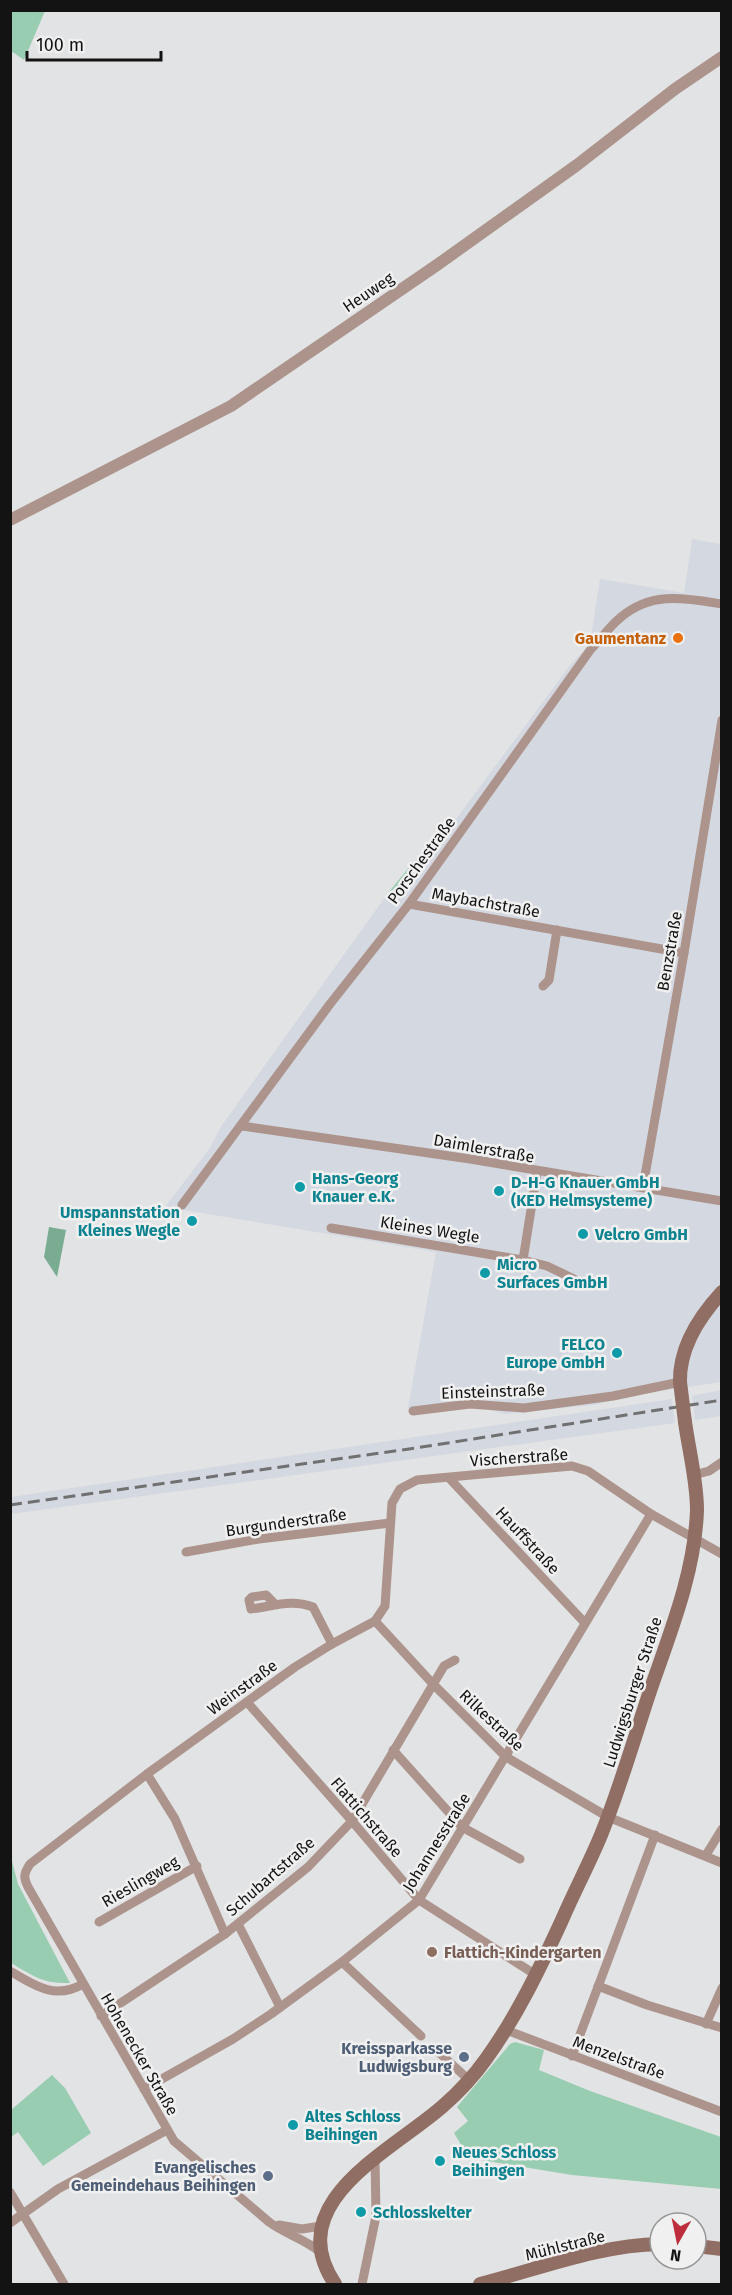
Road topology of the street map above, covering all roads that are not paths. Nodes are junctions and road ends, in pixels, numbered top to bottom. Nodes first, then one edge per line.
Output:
1 (722, 57) edge
2 (10, 520) edge
3 (722, 604) edge
4 (722, 720) edge
5 (409, 904) junction
6 (557, 930) junction
7 (684, 953) junction
8 (543, 986) dead end
9 (242, 1126) junction
10 (537, 1172) junction
11 (643, 1187) junction
12 (722, 1201) edge
13 (182, 1205) dead end
14 (331, 1228) dead end
15 (524, 1260) junction
16 (574, 1279) dead end
17 (722, 1292) edge
18 (680, 1382) junction
19 (413, 1411) dead end
20 (722, 1462) edge
21 (694, 1474) junction
22 (449, 1478) junction
23 (651, 1514) junction
24 (390, 1523) junction
25 (693, 1539) junction
26 (186, 1552) dead end
27 (722, 1554) edge
28 (276, 1605) dead end
29 (375, 1621) junction
30 (584, 1623) junction
31 (332, 1644) junction
32 (455, 1659) dead end
33 (433, 1684) junction
34 (247, 1702) junction
35 (393, 1750) junction
36 (506, 1757) junction
37 (147, 1774) junction
38 (608, 1816) junction
39 (352, 1821) junction
40 (462, 1827) junction
41 (722, 1829) edge
42 (656, 1835) junction
43 (706, 1856) junction
44 (519, 1859) dead end
45 (722, 1863) edge
46 (197, 1866) junction
47 (25, 1871) joint
48 (419, 1900) junction
49 (99, 1922) dead end
50 (238, 1924) junction
51 (225, 1934) junction
52 (342, 1962) junction
53 (10, 1971) edge
54 (536, 1975) junction
55 (83, 1984) junction
56 (598, 1986) junction
57 (722, 1988) edge
58 (280, 2007) junction
59 (101, 2016) junction
60 (706, 2024) junction
61 (722, 2028) edge
62 (506, 2030) junction
63 (421, 2037) dead end
64 (435, 2048) dead end
65 (572, 2056) junction
66 (469, 2080) junction
67 (144, 2089) junction
68 (722, 2112) edge
69 (167, 2130) junction
70 (375, 2158) junction
71 (10, 2192) edge
72 (24, 2215) junction
73 (269, 2222) junction
74 (10, 2223) edge
75 (319, 2238) junction
76 (304, 2241) junction
77 (648, 2244) edge
78 (64, 2284) edge
79 (335, 2284) edge
80 (362, 2284) edge
81 (480, 2284) edge

1 - 2 street, Heuweg
3 - 5 street, Porschestraße
4 - 7 street, Benzstraße
5 - 6 street, Maybachstraße
5 - 9 street, Porschestraße
6 - 7 street, Maybachstraße
6 - 8 street, Maybachstraße
7 - 11 street, Benzstraße
9 - 10 street, Daimlerstraße
9 - 13 street, Porschestraße
10 - 11 street, Daimlerstraße
10 - 15 street
11 - 12 street, Daimlerstraße
14 - 15 street, Kleines Wegle
15 - 16 street, Kleines Wegle
17 - 18 main road, Ludwigsburger Straße
18 - 19 street, Einsteinstraße
18 - 21 main road, Ludwigsburger Straße, bridge
20 - 21 street
21 - 25 main road, Ludwigsburger Straße
22 - 23 street, Vischerstraße
22 - 24 street, Vischerstraße
22 - 30 street, Hauffstraße
23 - 25 street, Vischerstraße
23 - 30 street, Johannesstraße
24 - 26 street, Burgunderstraße
24 - 29 street
25 - 27 street, Vischerstraße
25 - 38 main road, Ludwigsburger Straße
28 - 31 street
29 - 31 street, Weinstraße
29 - 33 street, Rilkestraße
30 - 36 street, Johannesstraße
31 - 34 street, Weinstraße
32 - 33 street, Schubartstraße
33 - 35 street, Schubartstraße
33 - 36 street, Rilkestraße
34 - 37 street, Weinstraße
34 - 39 street, Flattichstraße
35 - 39 street, Schubartstraße
35 - 40 street
36 - 38 street, Rilkestraße
36 - 40 street, Johannesstraße
37 - 46 street
37 - 47 street, Weinstraße
38 - 42 street, Rilkestraße
38 - 54 main road, Ludwigsburger Straße
39 - 48 street, Flattichstraße
39 - 50 street, Schubartstraße
40 - 44 street
40 - 48 street, Johannesstraße
41 - 43 street
42 - 43 street, Rilkestraße
42 - 56 street
43 - 45 street, Rilkestraße
46 - 49 street, Rieslingweg
46 - 51 street
47 - 55 street, Hohenecker Straße
48 - 52 street, Johannesstraße
48 - 54 street, Flattichstraße
50 - 51 street, Schubartstraße
50 - 58 street
51 - 59 street, Schubartstraße
52 - 58 street, Johannesstraße
52 - 63 street
53 - 55 street
54 - 62 main road, Ludwigsburger Straße
55 - 59 street, Hohenecker Straße
56 - 60 street
56 - 65 street
57 - 60 street
58 - 67 street, Johannesstraße
59 - 67 street, Hohenecker Straße
60 - 61 street
62 - 65 street, Menzelstraße
62 - 66 main road, Ludwigsburger Straße
64 - 66 street
65 - 68 street, Menzelstraße
66 - 70 main road, Ludwigsburger Straße
67 - 69 street, Hohenecker Straße
69 - 72 street
69 - 73 street, Hohenecker Straße
70 - 75 main road, Ludwigsburger Straße
70 - 80 street
71 - 72 street
72 - 74 street
72 - 78 street
73 - 75 street, Hohenecker Straße
73 - 76 street, Hohenecker Straße
75 - 76 street, Hohenecker Straße
75 - 76 street
75 - 79 main road
77 - 81 main road, Mühlstraße

